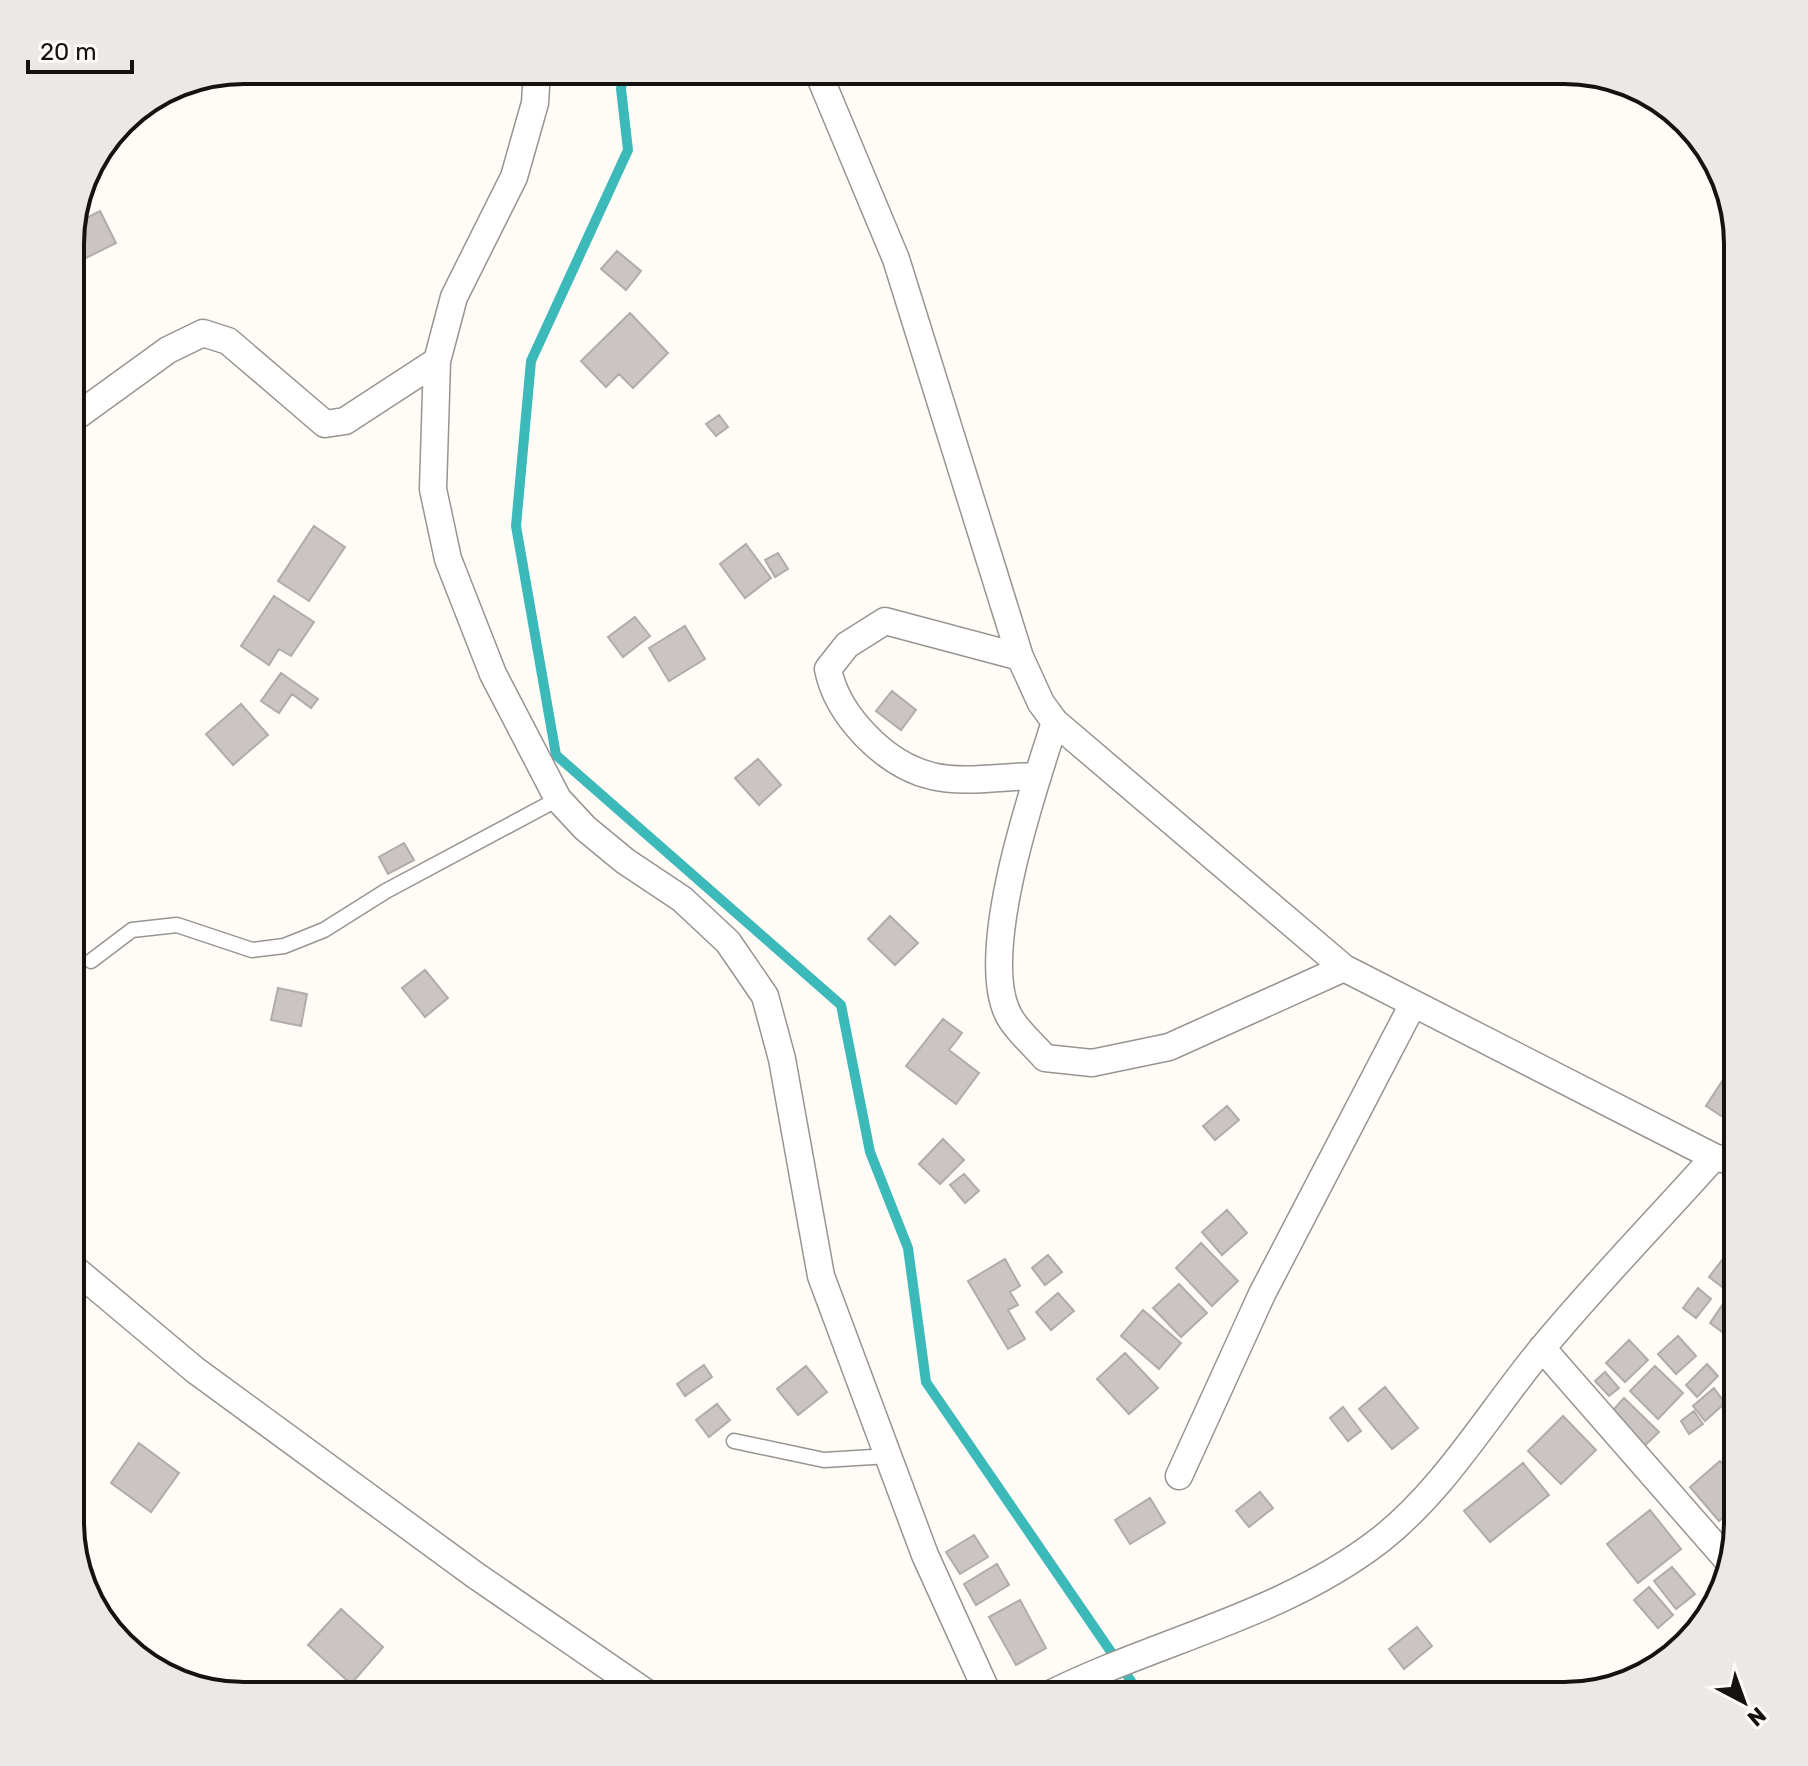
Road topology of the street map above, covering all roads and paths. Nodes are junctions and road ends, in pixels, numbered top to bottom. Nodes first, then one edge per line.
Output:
1 (536, 84) edge
2 (823, 84) edge
3 (437, 361) junction
4 (84, 411) edge
5 (1020, 657) junction
6 (1055, 722) junction
7 (1038, 776) junction
8 (558, 799) junction
9 (91, 961) dead end
10 (1344, 968) junction
11 (1413, 1004) junction
12 (1724, 1159) edge
13 (1724, 1162) edge
14 (84, 1277) edge
15 (1542, 1348) junction
16 (734, 1441) dead end
17 (889, 1456) junction
18 (1179, 1476) dead end
19 (1721, 1553) edge
20 (631, 1682) edge
21 (983, 1682) edge
22 (1074, 1682) edge

1 - 3 street
2 - 5 street
3 - 4 street
3 - 8 street
5 - 6 street
5 - 7 street
6 - 7 street
6 - 10 street
7 - 10 street
8 - 9 lane
8 - 17 street
10 - 11 street
11 - 12 street
11 - 18 street
13 - 15 street
14 - 20 street
15 - 19 street
15 - 22 street
16 - 17 lane
17 - 21 street

